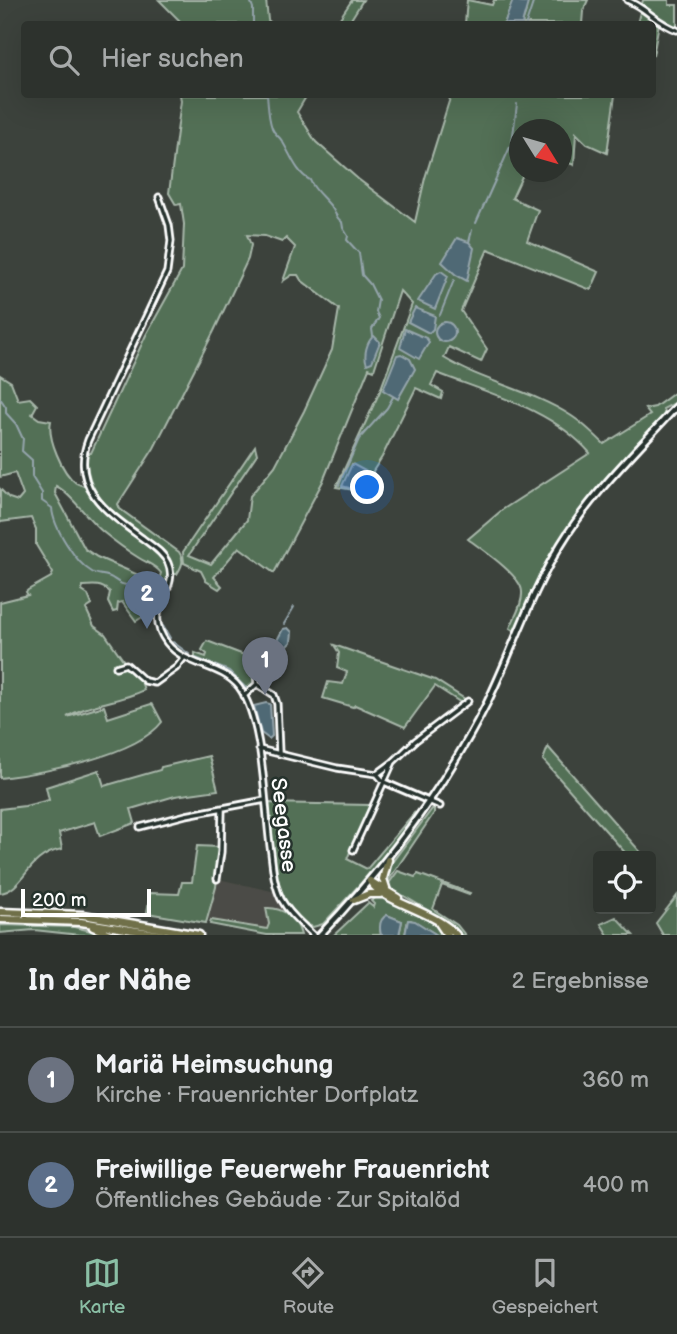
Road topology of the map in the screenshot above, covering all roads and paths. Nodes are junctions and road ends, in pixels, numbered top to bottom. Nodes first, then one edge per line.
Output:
1 (627, 0) edge
2 (677, 30) edge
3 (159, 197) dead end
4 (677, 406) edge
5 (254, 650) dead end
6 (184, 658) junction
7 (116, 667) dead end
8 (257, 684) junction
9 (244, 696) junction
10 (468, 701) dead end
11 (259, 749) junction
12 (279, 753) junction
13 (393, 762) junction
14 (377, 774) junction
15 (384, 782) junction
16 (265, 800) junction
17 (430, 803) junction
18 (440, 806) dead end
19 (222, 810) junction
20 (140, 827) dead end
21 (353, 850) dead end
22 (388, 860) junction
23 (218, 879) dead end
24 (370, 881) junction
25 (386, 892) junction
26 (354, 900) junction
27 (0, 912) edge
28 (0, 919) edge
29 (435, 919) junction
30 (81, 922) junction
31 (112, 935) edge
32 (163, 935) edge
33 (199, 935) edge
34 (313, 935) edge
35 (320, 935) edge
36 (447, 935) edge
37 (456, 935) edge

1 - 2 street
3 - 6 street
4 - 17 main road
5 - 8 street
6 - 7 street
6 - 9 street
8 - 9 street
8 - 12 street
9 - 11 street, Seegasse
10 - 13 street
11 - 12 street
11 - 16 street, Seegasse
12 - 14 street
13 - 14 street
13 - 15 street
14 - 15 street
15 - 17 street
15 - 21 street
16 - 19 street
16 - 34 street, Seegasse
17 - 18 street
17 - 22 main road
19 - 20 street
19 - 23 street
22 - 24 main road
22 - 25 highway
24 - 25 highway
24 - 26 main road
25 - 26 highway
25 - 29 highway
26 - 35 main road
27 - 33 highway
28 - 30 highway
29 - 36 highway
29 - 37 highway
30 - 31 highway
30 - 32 highway

